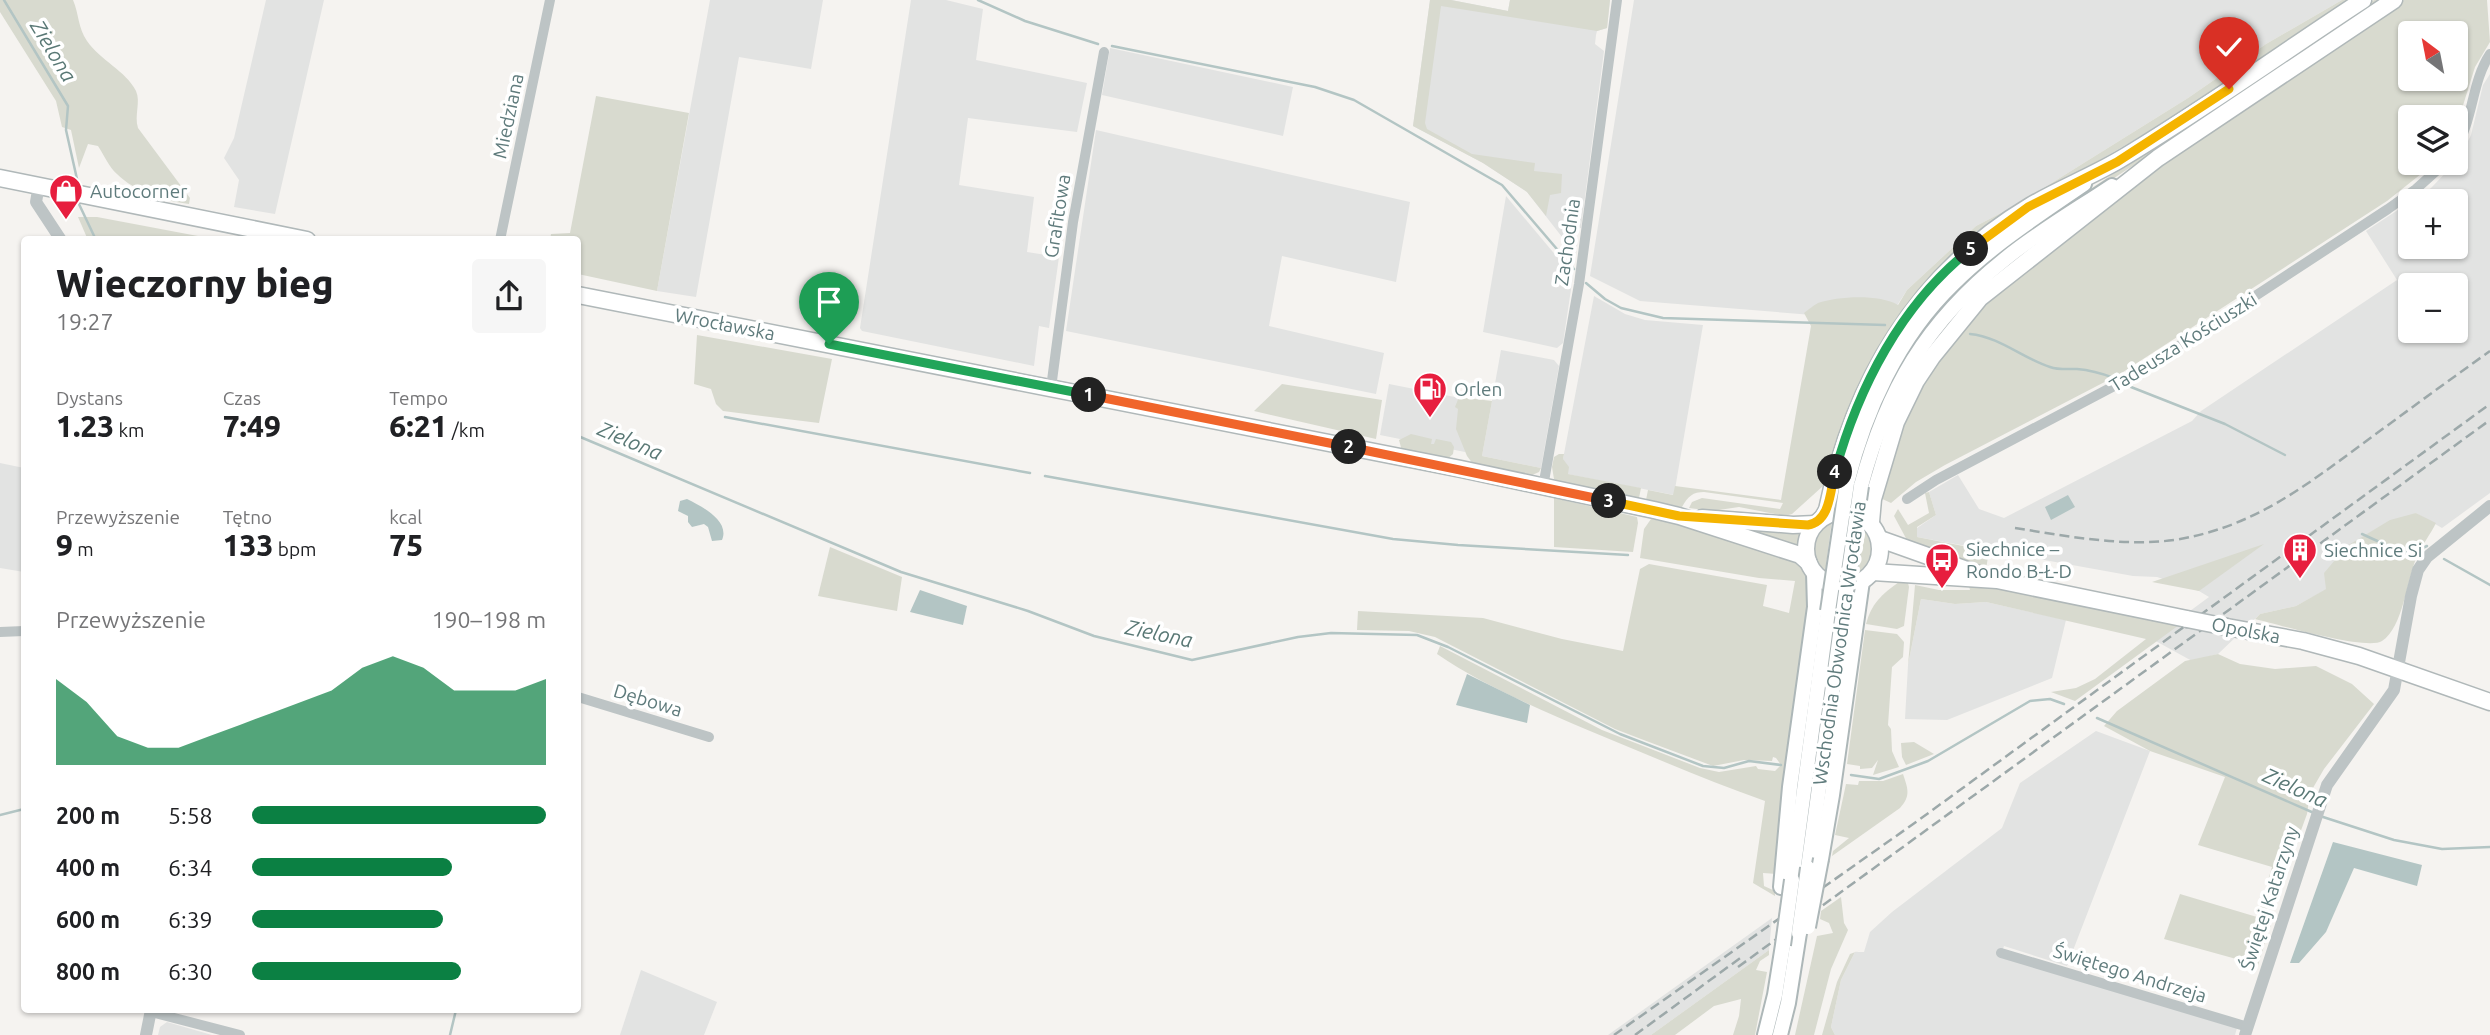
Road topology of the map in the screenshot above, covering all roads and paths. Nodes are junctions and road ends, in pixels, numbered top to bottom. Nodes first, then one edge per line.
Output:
1 (550, 0) edge
2 (1617, 0) edge
3 (2363, 0) edge
4 (2394, 0) edge
5 (1104, 52) dead end
6 (2490, 54) edge
7 (2468, 123) edge
8 (2158, 159) junction
9 (2117, 162) junction
10 (2432, 175) edge
11 (0, 178) edge
12 (39, 186) junction
13 (58, 236) edge
14 (287, 236) edge
15 (501, 236) edge
16 (581, 296) edge
17 (1051, 388) junction
18 (1854, 485) junction
19 (1543, 487) junction
20 (1908, 499) dead end
21 (2490, 506) edge
22 (1679, 516) junction
23 (1819, 521) junction
24 (1871, 522) junction
25 (1880, 539) junction
26 (1812, 568) junction
27 (1868, 577) junction
28 (1997, 580) junction
29 (1835, 612) junction
30 (21, 631) edge
31 (0, 632) edge
32 (2399, 669) junction
33 (581, 698) edge
34 (2490, 702) edge
35 (709, 737) dead end
36 (1787, 883) junction
37 (1804, 930) junction
38 (2001, 953) dead end
39 (151, 1013) edge
40 (158, 1013) edge
41 (2247, 1031) edge
42 (146, 1035) edge
43 (240, 1035) edge
44 (1765, 1035) edge
45 (1780, 1035) edge

1 - 15 street, Miedziana
2 - 19 street, Zachodnia
3 - 9 main road, Wschodnia Obwodnica Wrocławia
4 - 8 main road, Wschodnia Obwodnica Wrocławia
5 - 17 street, Grafitowa
6 - 7 street
8 - 18 main road, Wschodnia Obwodnica Wrocławia
8 - 24 main road
9 - 18 main road, Wschodnia Obwodnica Wrocławia
9 - 23 main road
10 - 20 street, Tadeusza Kościuszki
11 - 12 main road
12 - 13 street
12 - 14 main road
16 - 17 main road, Wrocławska
17 - 19 main road, Wrocławska
18 - 29 main road, Wschodnia Obwodnica Wrocławia, bridge
19 - 22 main road, Wrocławska
21 - 32 street, Świętej Katarzyny
22 - 23 main road
22 - 26 main road
23 - 24 main road
23 - 26 main road
24 - 25 main road
25 - 27 main road
25 - 28 main road, Opolska
26 - 27 main road
26 - 36 main road
27 - 28 main road, Opolska
27 - 37 main road, bridge
28 - 32 main road, Opolska, bridge
29 - 36 main road, Wschodnia Obwodnica Wrocławia
29 - 37 main road, Wschodnia Obwodnica Wrocławia, bridge
30 - 31 street
32 - 34 main road, Opolska
32 - 41 street, Świętej Katarzyny
33 - 35 street, Dębowa
36 - 44 main road, bridge
37 - 45 main road
38 - 41 street, Świętego Andrzeja
39 - 42 street
40 - 43 street

